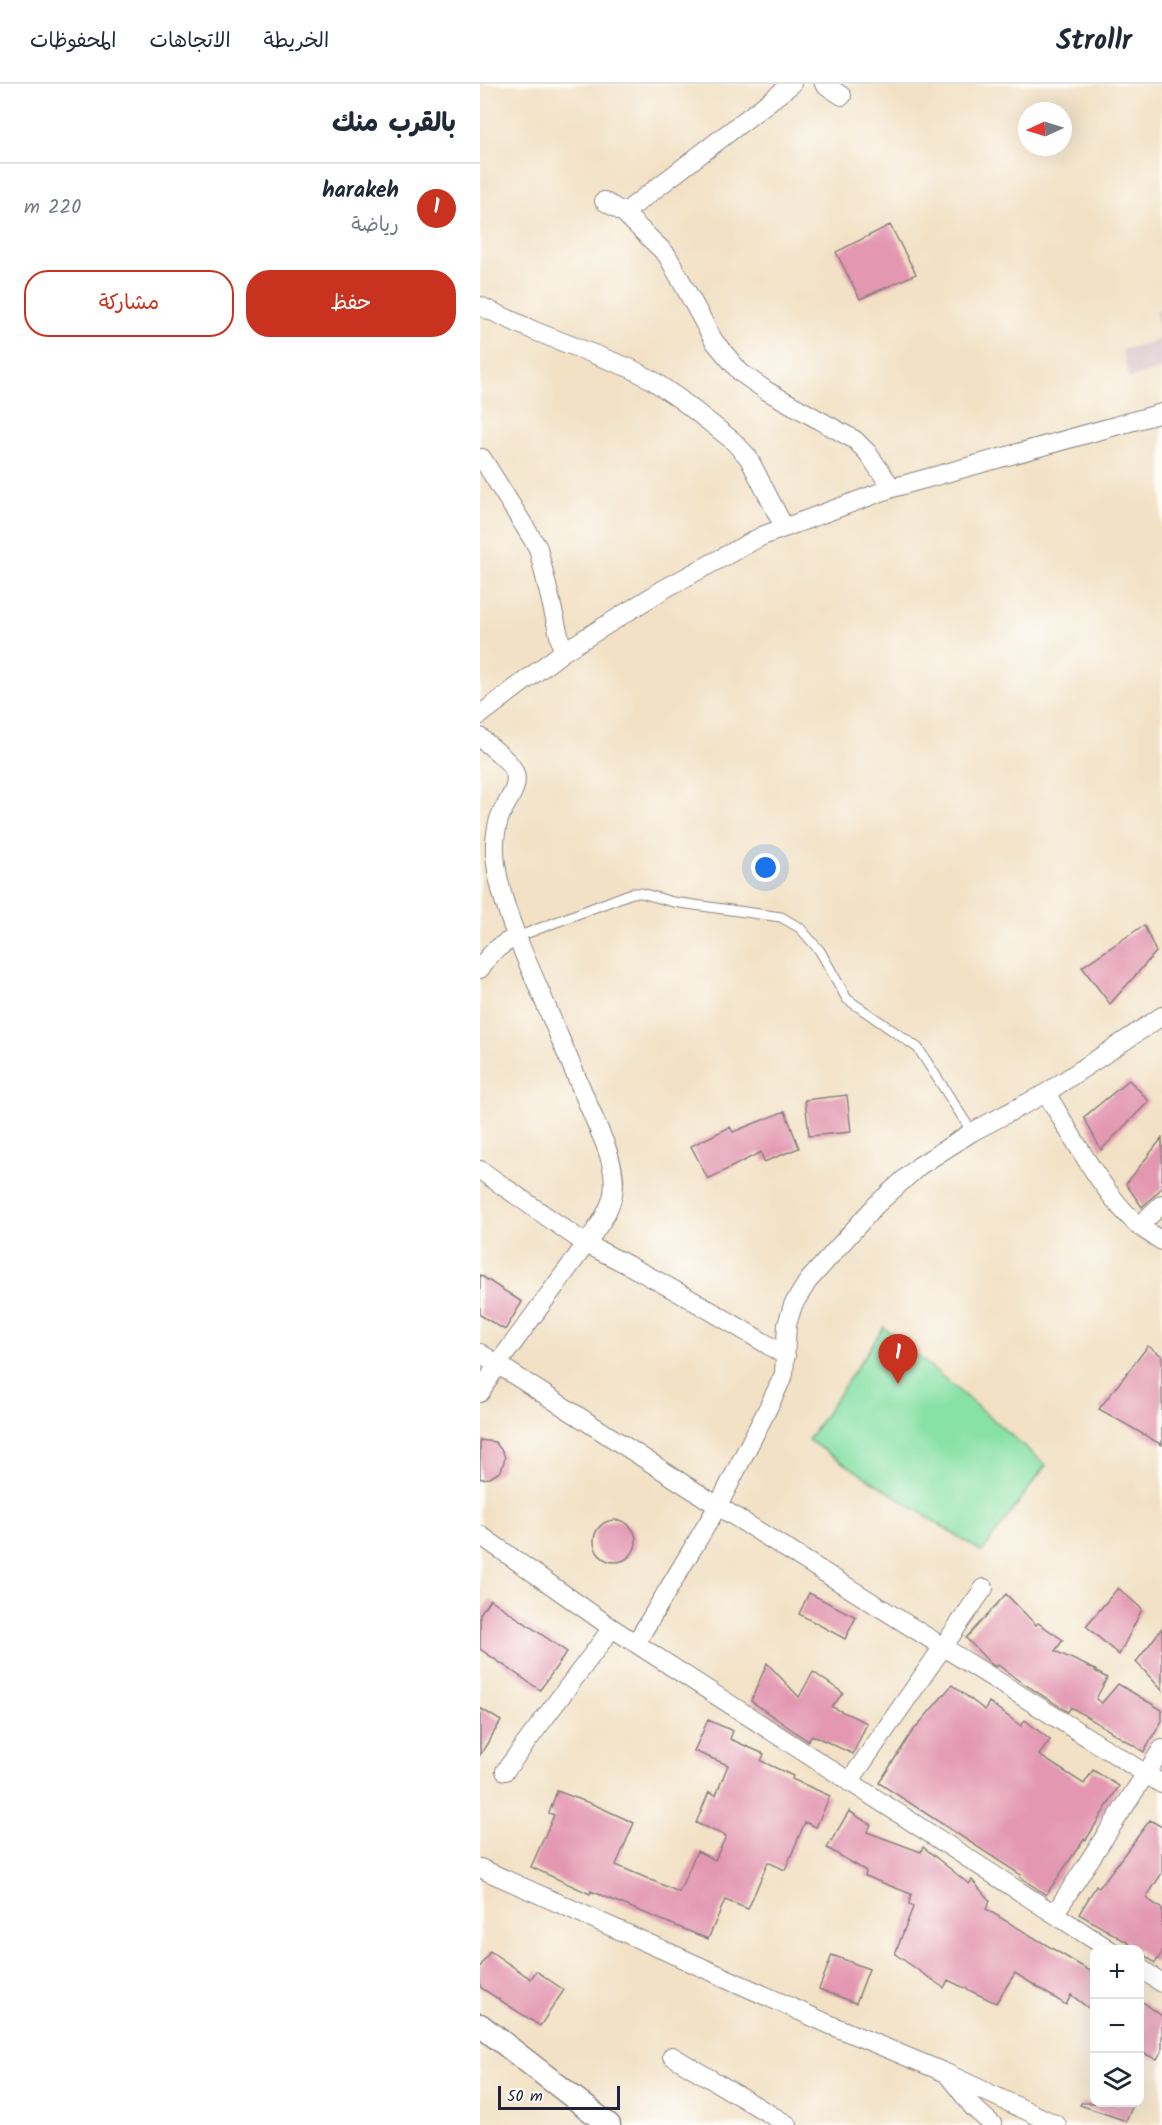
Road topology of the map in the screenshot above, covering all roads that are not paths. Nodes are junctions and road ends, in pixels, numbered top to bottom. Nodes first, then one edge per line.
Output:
1 (792, 84) edge
2 (824, 84) edge
3 (842, 96) dead end
4 (604, 201) dead end
5 (624, 213) junction
6 (480, 306) edge
7 (1162, 413) edge
8 (482, 458) dead end
9 (892, 488) junction
10 (784, 527) junction
11 (563, 652) junction
12 (480, 715) edge
13 (480, 737) edge
14 (518, 938) junction
15 (480, 969) edge
16 (1162, 1016) edge
17 (1046, 1093) junction
18 (972, 1132) junction
19 (480, 1170) edge
20 (1162, 1204) edge
21 (1139, 1226) junction
22 (1162, 1241) edge
23 (586, 1244) junction
24 (480, 1353) edge
25 (786, 1356) junction
26 (497, 1365) junction
27 (480, 1393) edge
28 (718, 1506) junction
29 (480, 1535) edge
30 (984, 1588) dead end
31 (612, 1629) junction
32 (636, 1643) junction
33 (942, 1647) junction
34 (1162, 1749) edge
35 (505, 1771) dead end
36 (1146, 1773) junction
37 (849, 1782) junction
38 (1162, 1784) edge
39 (480, 1868) edge
40 (1055, 1913) junction
41 (1103, 1945) edge
42 (1144, 1971) edge
43 (1162, 1983) edge
44 (480, 2025) edge
45 (672, 2055) dead end
46 (946, 2073) junction
47 (609, 2125) edge
48 (788, 2125) edge
49 (993, 2125) edge
50 (1057, 2125) edge

1 - 5 street
2 - 3 street
4 - 5 street
5 - 9 street
6 - 10 street
7 - 9 street
8 - 11 street
9 - 10 street
10 - 11 street
11 - 12 street
13 - 14 street
14 - 15 street
14 - 18 lane
14 - 23 street
16 - 17 street
17 - 18 street
17 - 21 street
18 - 25 street
19 - 23 street
20 - 21 street
21 - 22 street
23 - 25 street
23 - 26 street
24 - 26 street
25 - 28 street
26 - 27 street
26 - 28 street
28 - 32 street
28 - 33 street
29 - 31 street
30 - 33 street
31 - 32 street
31 - 35 street
32 - 37 street
33 - 36 street
33 - 37 street
34 - 36 street
36 - 38 street
36 - 40 street
37 - 40 street
39 - 46 street
40 - 41 street
42 - 43 street
44 - 47 street
45 - 48 street
46 - 49 street
46 - 50 street

